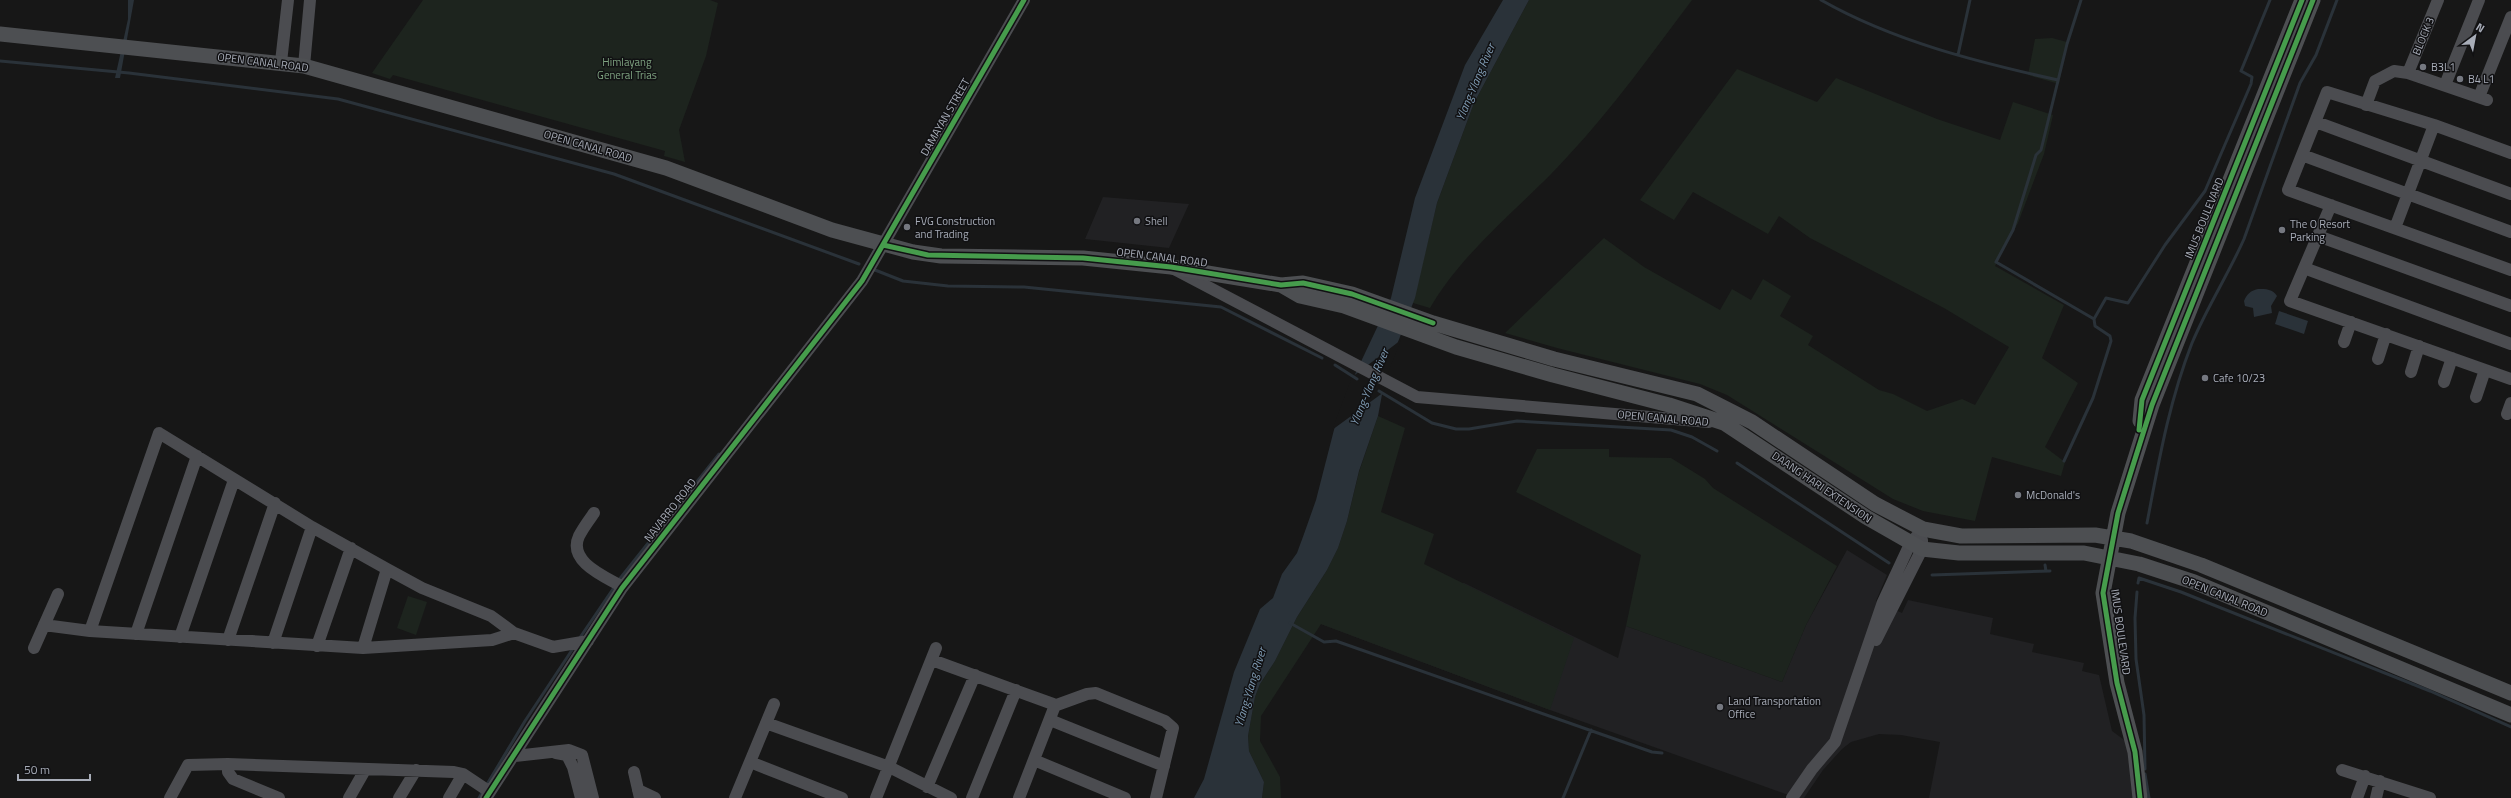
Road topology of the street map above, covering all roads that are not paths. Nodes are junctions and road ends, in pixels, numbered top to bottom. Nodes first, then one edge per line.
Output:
1 (288, 0) edge
2 (310, 0) edge
3 (1024, 0) edge
4 (2302, 0) edge
5 (2313, 0) edge
6 (2438, 0) edge
7 (2479, 0) edge
8 (2511, 17) edge
9 (0, 34) edge
10 (281, 62) junction
11 (304, 66) junction
12 (2408, 73) junction
13 (2445, 85) junction
14 (2366, 105) junction
15 (2316, 122) junction
16 (2434, 125) junction
17 (2511, 153) edge
18 (2302, 155) junction
19 (2420, 160) junction
20 (2408, 194) junction
21 (2511, 194) edge
22 (2331, 205) junction
23 (2395, 228) junction
24 (2511, 232) edge
25 (2318, 236) junction
26 (883, 245) junction
27 (1171, 267) junction
28 (2304, 268) junction
29 (2511, 270) edge
30 (1281, 285) junction
31 (2511, 306) edge
32 (2351, 322) junction
33 (1431, 330) junction
34 (2386, 334) junction
35 (2344, 342) dead end
36 (2511, 344) edge
37 (2419, 346) junction
38 (2452, 358) junction
39 (2378, 359) dead end
40 (2485, 370) junction
41 (2410, 372) dead end
42 (2511, 379) edge
43 (2444, 382) dead end
44 (2476, 397) dead end
45 (1724, 423) junction
46 (2137, 446) junction
47 (197, 456) junction
48 (234, 480) junction
49 (275, 503) junction
50 (594, 513) dead end
51 (312, 527) junction
52 (1923, 529) junction
53 (2114, 537) junction
54 (1916, 547) junction
55 (351, 548) junction
56 (2109, 557) junction
57 (387, 569) junction
58 (618, 584) junction
59 (58, 594) dead end
60 (44, 625) junction
61 (90, 631) junction
62 (136, 634) junction
63 (514, 634) junction
64 (180, 637) junction
65 (228, 640) junction
66 (580, 642) junction
67 (273, 643) junction
68 (317, 646) junction
69 (34, 648) dead end
70 (363, 648) junction
71 (936, 648) dead end
72 (932, 660) junction
73 (975, 675) junction
74 (1016, 690) junction
75 (2511, 693) edge
76 (774, 704) dead end
77 (1054, 706) junction
78 (2511, 715) edge
79 (1050, 720) junction
80 (766, 723) junction
81 (551, 752) junction
82 (515, 756) junction
83 (1034, 760) junction
84 (750, 762) junction
85 (228, 764) junction
86 (1164, 766) junction
87 (889, 767) junction
88 (365, 770) junction
89 (416, 770) junction
90 (2342, 770) dead end
91 (634, 772) dead end
92 (463, 774) junction
93 (2365, 776) junction
94 (589, 779) junction
95 (2380, 782) junction
96 (927, 787) junction
97 (486, 792) edge
98 (639, 794) edge
99 (2415, 796) edge
100 (170, 798) edge
101 (279, 798) edge
102 (349, 798) edge
103 (399, 798) edge
104 (449, 798) edge
105 (582, 798) edge
106 (593, 798) edge
107 (655, 798) edge
108 (735, 798) edge
109 (842, 798) edge
110 (876, 798) edge
111 (951, 798) edge
112 (972, 798) edge
113 (1019, 798) edge
114 (1125, 798) edge
115 (1156, 798) edge
116 (1792, 798) edge
117 (2140, 798) edge
118 (2357, 798) edge
119 (2376, 798) edge
120 (2430, 798) edge

1 - 10 street
2 - 11 street
3 - 26 street, DAMAYAN STREET
4 - 46 main road, IMUS BOULEVARD
5 - 46 main road, IMUS BOULEVARD
6 - 12 street, BLOCK 3
7 - 13 street
8 - 13 street
9 - 10 main road, OPEN CANAL ROAD
10 - 11 main road, OPEN CANAL ROAD
11 - 26 main road, OPEN CANAL ROAD
12 - 13 street
12 - 14 street
14 - 15 street
14 - 16 street
15 - 18 street
15 - 19 street
16 - 17 street
16 - 19 street
18 - 20 street
18 - 22 street
19 - 20 street
19 - 21 street
20 - 23 street
20 - 24 street
22 - 23 street
22 - 25 street
23 - 29 street
25 - 28 street
25 - 31 street
26 - 27 main road, OPEN CANAL ROAD
26 - 58 street, NAVARRO ROAD
27 - 30 main road, OPEN CANAL ROAD
27 - 45 street, OPEN CANAL ROAD
28 - 32 street
28 - 36 street
30 - 33 main road, OPEN CANAL ROAD
30 - 33 main road, OPEN CANAL ROAD
32 - 34 street
32 - 35 street
33 - 45 main road, OPEN CANAL ROAD
33 - 52 main road, OPEN CANAL ROAD
34 - 37 street
34 - 39 street
37 - 38 street
37 - 41 street
38 - 40 street
38 - 43 street
40 - 42 street
40 - 44 street
45 - 54 main road, DAANG HARI EXTENSION
46 - 53 main road, IMUS BOULEVARD
47 - 48 street
47 - 61 street
47 - 62 street
48 - 49 street
48 - 64 street
49 - 51 street
49 - 65 street
50 - 58 street
51 - 55 street
51 - 67 street
52 - 53 main road, OPEN CANAL ROAD
52 - 54 street
53 - 56 main road, IMUS BOULEVARD
53 - 75 main road, OPEN CANAL ROAD
54 - 56 main road, OPEN CANAL ROAD
54 - 116 street
55 - 57 street
55 - 68 street
56 - 78 main road, OPEN CANAL ROAD
56 - 117 main road, IMUS BOULEVARD
57 - 63 street
57 - 70 street
58 - 66 street, NAVARRO ROAD
59 - 60 street
60 - 61 street
60 - 69 street
61 - 62 street
62 - 64 street
63 - 66 street
63 - 70 street
64 - 65 street
65 - 67 street
66 - 82 street, NAVARRO ROAD
67 - 68 street
68 - 70 street
71 - 72 street
72 - 73 street
72 - 87 street
73 - 74 street
73 - 96 street
74 - 77 street
74 - 112 street
76 - 80 street
77 - 79 street
77 - 86 street
79 - 83 street
79 - 86 street
80 - 84 street
80 - 87 street
81 - 82 street
81 - 94 street
81 - 105 street
82 - 97 street, NAVARRO ROAD
83 - 113 street
83 - 114 street
84 - 108 street
84 - 109 street
85 - 88 street
85 - 100 street
85 - 101 street
86 - 115 street
87 - 96 street
87 - 110 street
88 - 89 street
88 - 102 street
89 - 92 street
89 - 103 street
90 - 93 street
91 - 98 street
92 - 97 street
92 - 104 street
93 - 95 street
93 - 118 street
94 - 105 street
94 - 106 street
95 - 99 street
95 - 119 street
96 - 111 street
98 - 107 street
99 - 120 street

